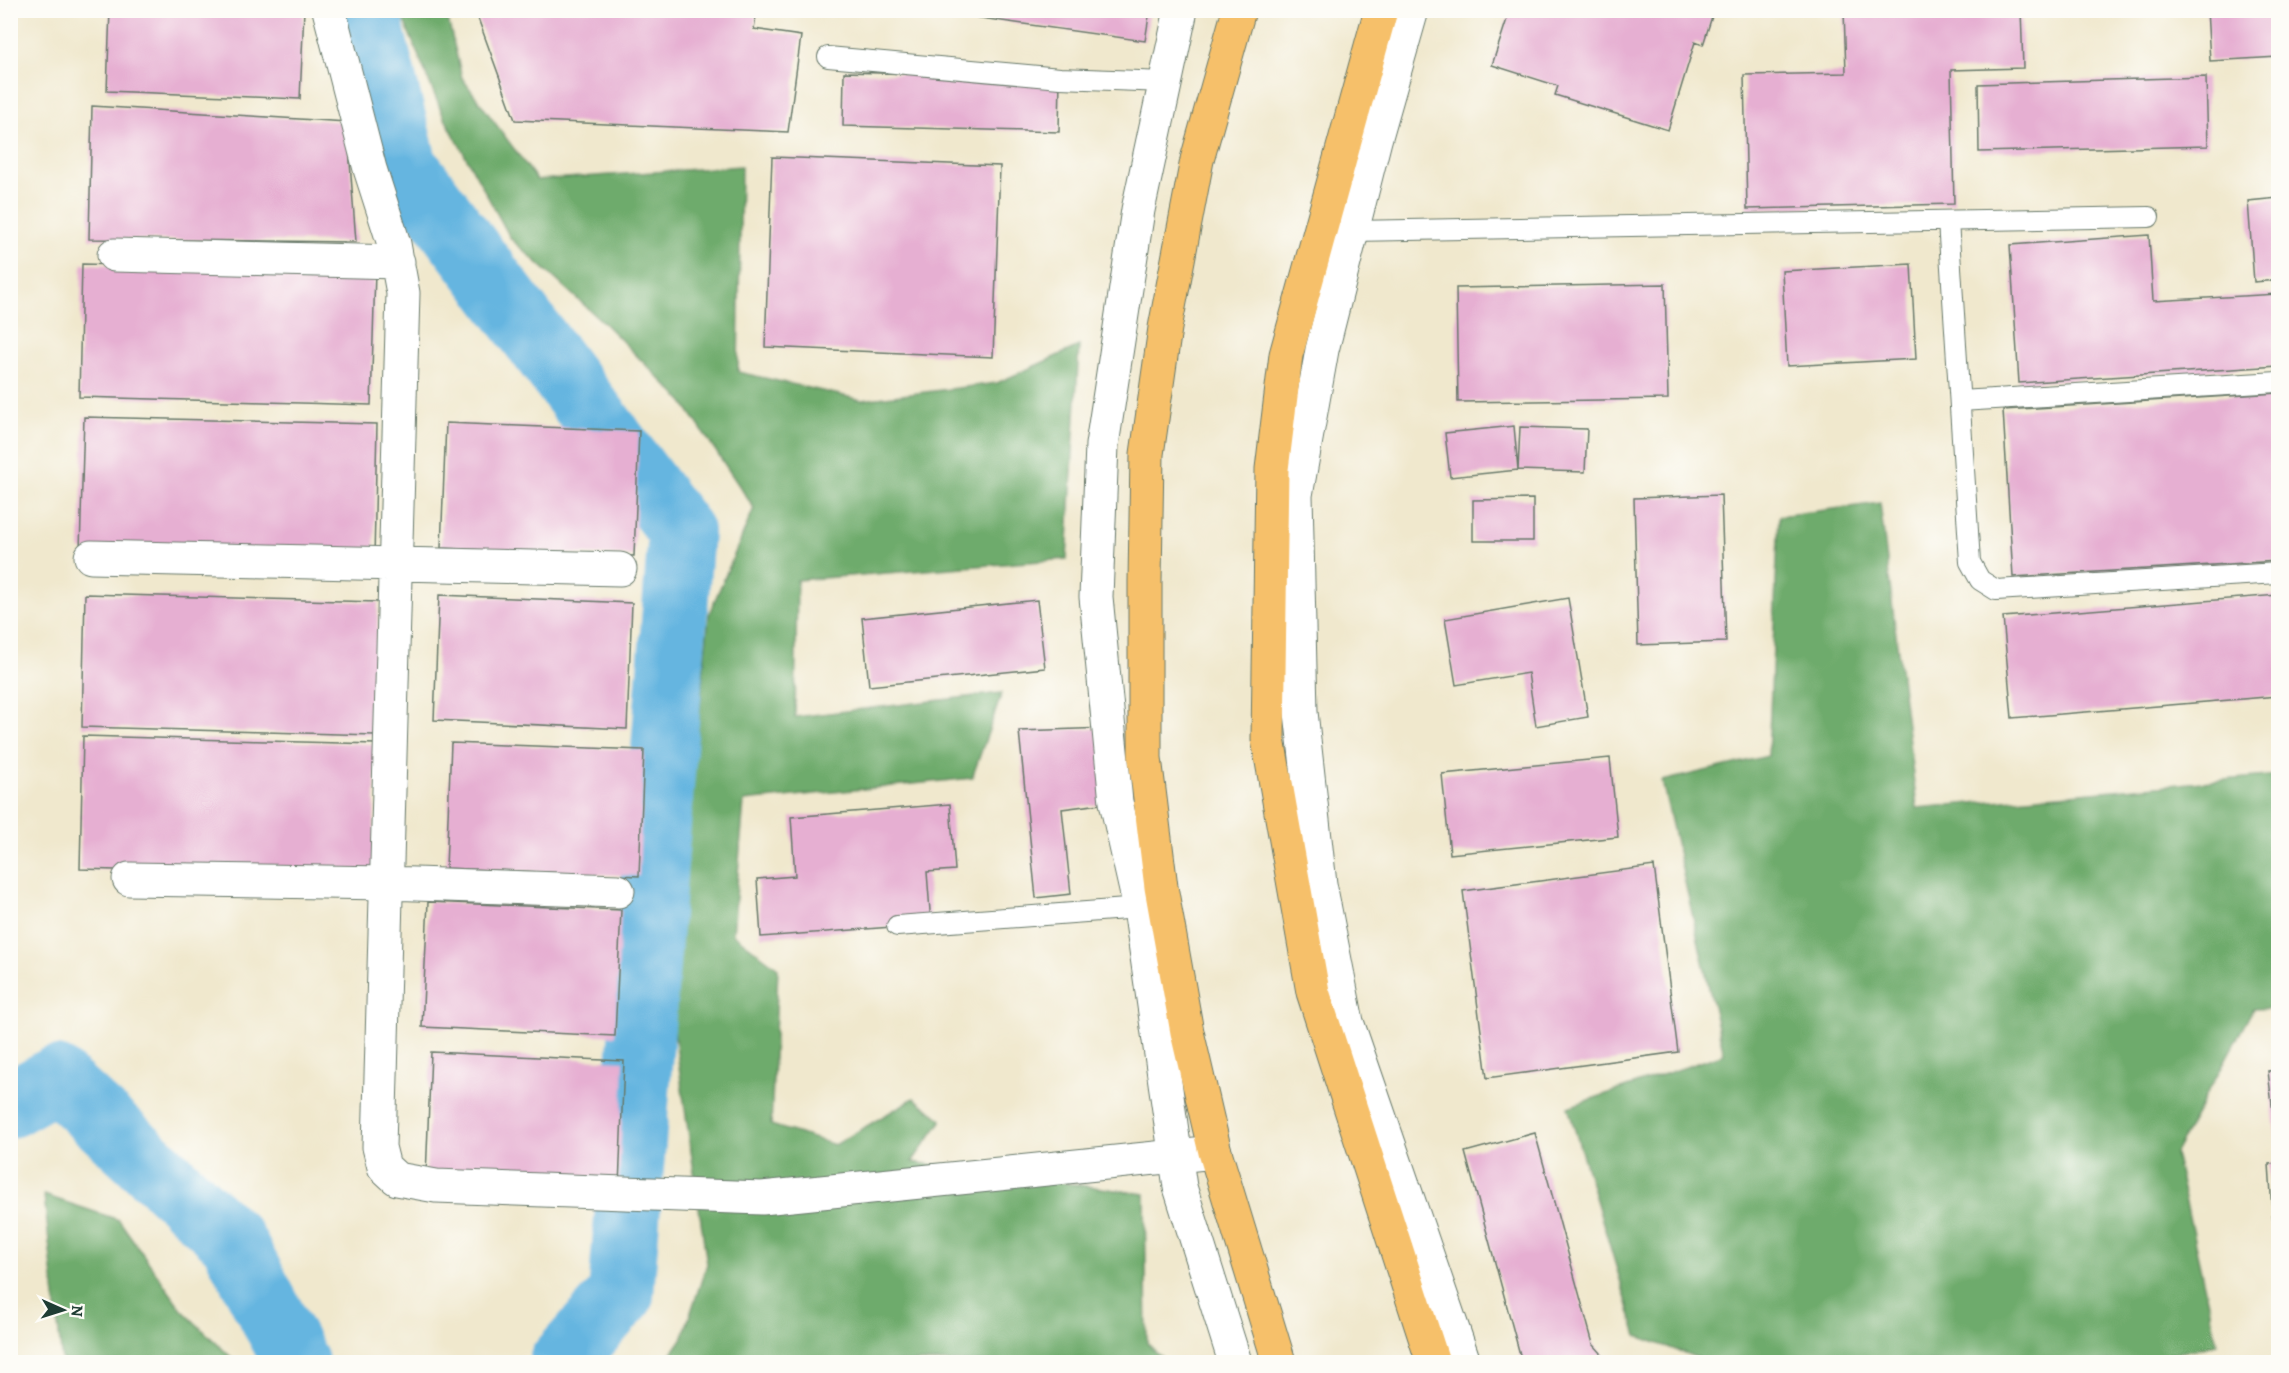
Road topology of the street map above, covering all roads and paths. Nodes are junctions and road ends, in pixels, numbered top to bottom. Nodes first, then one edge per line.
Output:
1 (329, 10) edge
2 (1181, 10) edge
3 (1239, 10) edge
4 (1381, 10) edge
5 (1412, 10) edge
6 (828, 57) dead end
7 (1165, 82) junction
8 (2149, 217) dead end
9 (1948, 221) junction
10 (1352, 231) junction
11 (114, 255) dead end
12 (398, 262) junction
13 (2278, 382) edge
14 (1960, 401) junction
15 (91, 558) dead end
16 (396, 563) junction
17 (621, 569) dead end
18 (2278, 573) edge
19 (129, 879) dead end
20 (386, 883) junction
21 (618, 891) dead end
22 (1140, 908) junction
23 (897, 926) dead end
24 (1215, 1152) junction
25 (1176, 1155) junction
26 (1235, 1362) edge
27 (1279, 1362) edge
28 (1433, 1362) edge
29 (1464, 1362) edge

1 - 12 street
2 - 7 street
3 - 24 highway
4 - 28 highway
5 - 10 street
6 - 7 lane
7 - 22 street
8 - 9 lane
9 - 10 lane
9 - 14 lane
10 - 29 street
11 - 12 street
12 - 16 street
13 - 14 lane
14 - 18 lane
15 - 16 street
16 - 17 street
16 - 20 street
19 - 20 street
20 - 21 street
20 - 25 street
22 - 23 lane
22 - 25 street
24 - 25 street
24 - 27 highway
25 - 26 street

